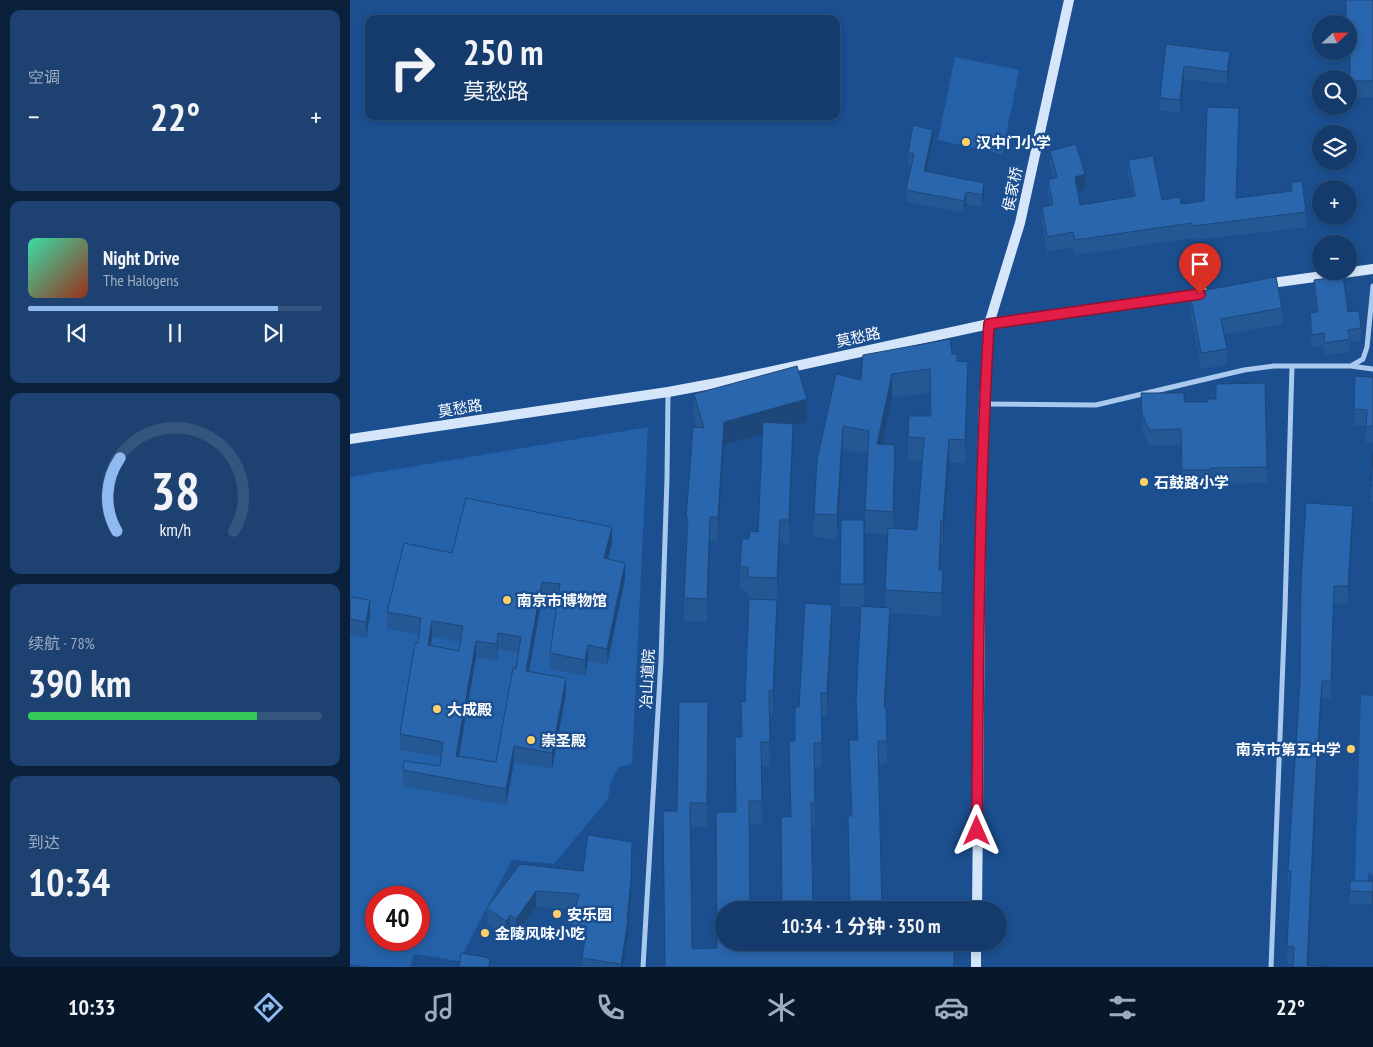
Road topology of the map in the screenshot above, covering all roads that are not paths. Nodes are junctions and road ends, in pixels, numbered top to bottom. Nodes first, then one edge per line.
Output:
1 (1069, 0) edge
2 (1373, 269) edge
3 (1255, 286) edge
4 (1373, 286) edge
5 (1216, 291) edge
6 (989, 324) junction
7 (1292, 366) junction
8 (1351, 366) junction
9 (1373, 369) edge
10 (668, 392) junction
11 (984, 404) junction
12 (350, 439) edge
13 (977, 901) edge
14 (976, 951) edge
15 (643, 967) edge
16 (976, 967) edge
17 (1271, 967) edge

1 - 6 main road, 侯家桥
2 - 3 main road
4 - 8 street
5 - 6 main road, 莫愁路
6 - 10 main road, 莫愁路
6 - 11 main road, 侯家桥
7 - 8 street
7 - 11 street
7 - 17 street
8 - 9 street
10 - 12 main road, 莫愁路
10 - 15 street, 冶山道院
11 - 13 main road, 侯家桥
14 - 16 main road

